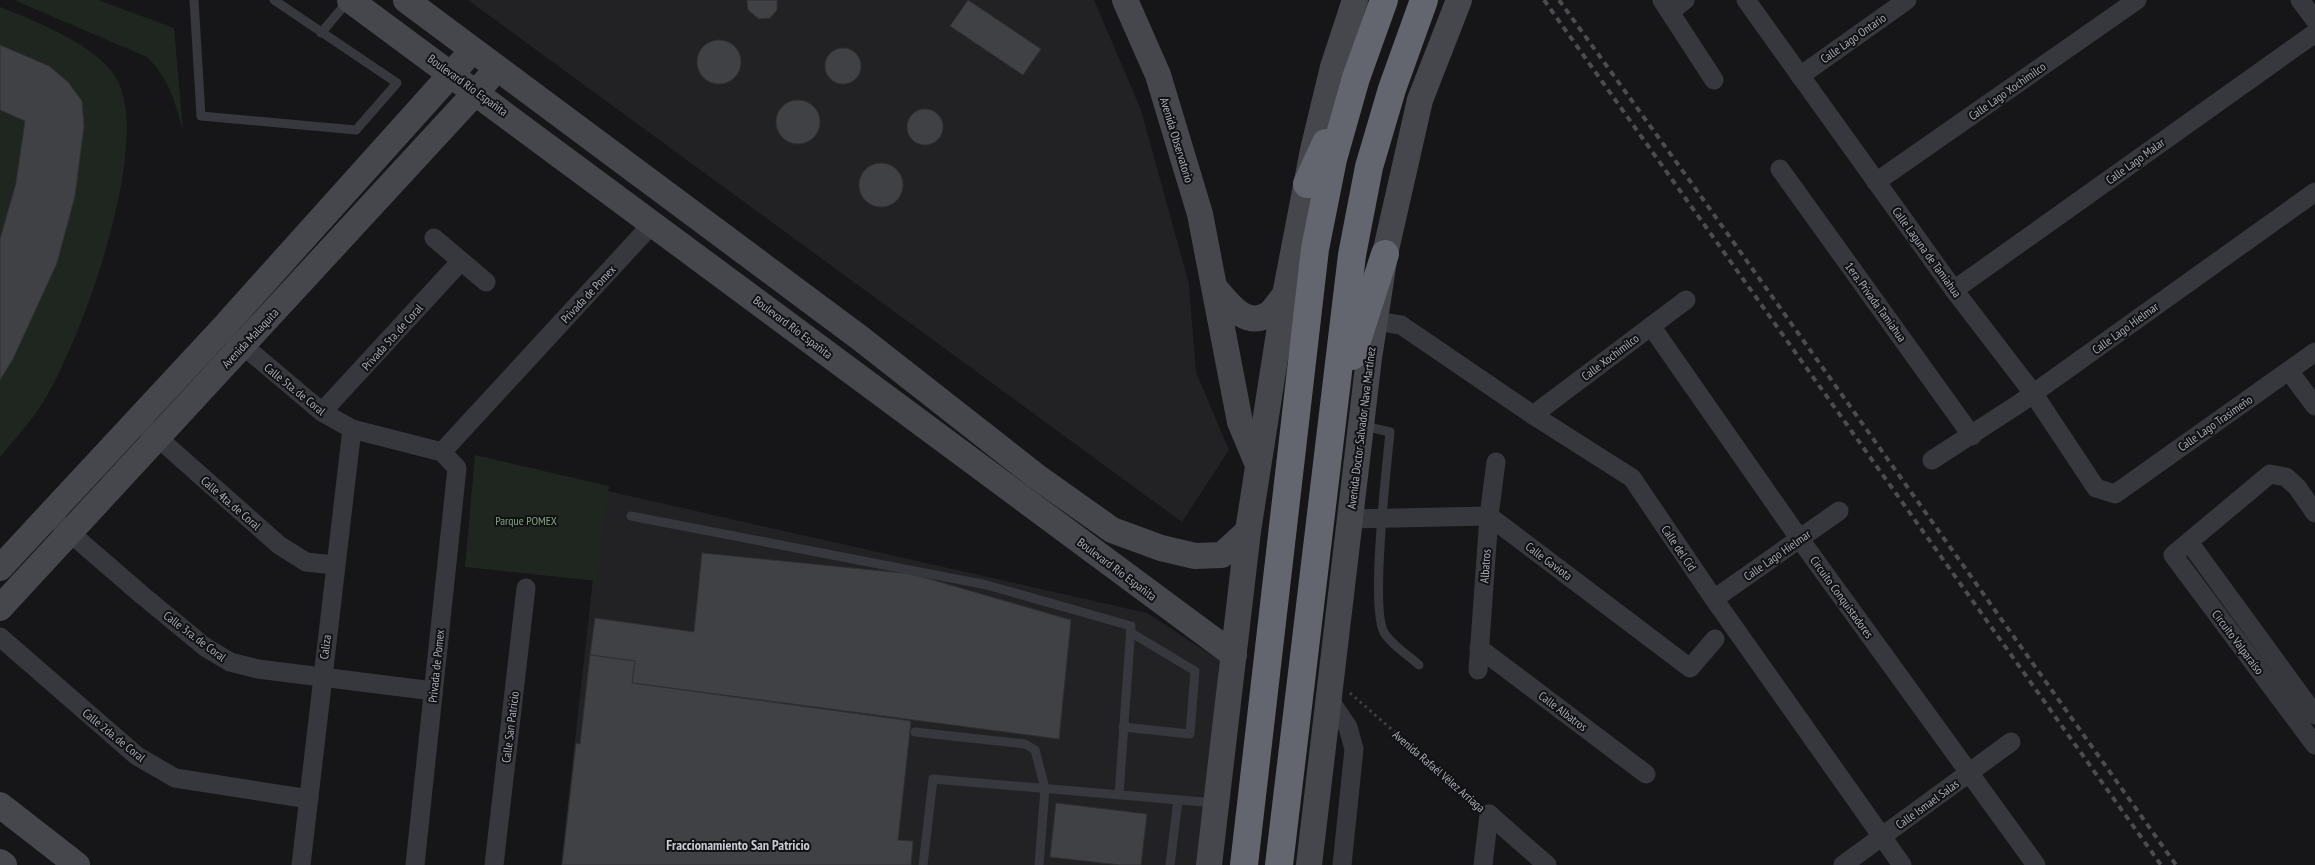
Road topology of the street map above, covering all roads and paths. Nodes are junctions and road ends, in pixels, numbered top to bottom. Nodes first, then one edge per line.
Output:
1 (193, 0) edge
2 (274, 0) edge
3 (349, 0) edge
4 (406, 0) edge
5 (1125, 0) edge
6 (1354, 0) edge
7 (1384, 0) edge
8 (1424, 0) edge
9 (1459, 0) edge
10 (1746, 0) edge
11 (1907, 0) edge
12 (2137, 0) edge
13 (2300, 0) edge
14 (1673, 4) edge
15 (2315, 20) edge
16 (321, 33) junction
17 (2315, 33) edge
18 (473, 49) junction
19 (499, 68) junction
20 (451, 73) junction
21 (1800, 76) junction
22 (1356, 78) junction
23 (1714, 80) dead end
24 (476, 92) junction
25 (1780, 169) dead end
26 (1876, 182) junction
27 (1307, 184) junction
28 (2315, 192) edge
29 (653, 223) junction
30 (434, 238) dead end
31 (1385, 254) junction
32 (461, 261) junction
33 (486, 282) dead end
34 (1213, 284) junction
35 (1954, 290) junction
36 (1285, 295) junction
37 (1686, 300) dead end
38 (1375, 322) junction
39 (1651, 326) junction
40 (223, 328) junction
41 (242, 345) junction
42 (2315, 352) edge
43 (2289, 370) junction
44 (2033, 393) junction
45 (2315, 406) edge
46 (322, 412) junction
47 (1533, 415) junction
48 (1332, 419) junction
49 (138, 420) junction
50 (1362, 425) junction
51 (352, 428) junction
52 (1972, 436) junction
53 (157, 438) junction
54 (442, 452) junction
55 (1932, 460) dead end
56 (1496, 462) dead end
57 (1258, 466) junction
58 (2115, 494) joint
59 (1839, 511) dead end
60 (50, 513) junction
61 (2315, 513) edge
62 (631, 516) dead end
63 (1489, 516) junction
64 (1350, 518) junction
65 (1381, 518) junction
66 (70, 532) junction
67 (1248, 532) junction
68 (1799, 538) junction
69 (2189, 542) junction
70 (335, 565) junction
71 (0, 568) edge
72 (526, 588) dead end
73 (1714, 599) junction
74 (0, 608) edge
75 (2252, 628) junction
76 (1130, 632) junction
77 (0, 637) edge
78 (1716, 639) dead end
79 (2236, 640) junction
80 (1479, 648) junction
81 (1234, 655) junction
82 (1419, 665) dead end
83 (1478, 670) dead end
84 (322, 677) junction
85 (1330, 687) junction
86 (433, 691) junction
87 (2315, 714) edge
88 (1123, 727) junction
89 (915, 732) dead end
90 (2011, 742) dead end
91 (2315, 745) edge
92 (1970, 772) junction
93 (1646, 774) dead end
94 (1045, 788) junction
95 (1119, 795) junction
96 (309, 799) junction
97 (1178, 800) junction
98 (1217, 803) junction
99 (0, 805) edge
100 (1489, 814) junction
101 (1883, 836) junction
102 (0, 862) edge
103 (4, 865) edge
104 (77, 865) edge
105 (302, 865) edge
106 (415, 865) edge
107 (494, 865) edge
108 (924, 865) edge
109 (1039, 865) edge
110 (1170, 865) edge
111 (1209, 865) edge
112 (1244, 865) edge
113 (1279, 865) edge
114 (1309, 865) edge
115 (1342, 865) edge
116 (1483, 865) edge
117 (1547, 865) edge
118 (1843, 865) edge
119 (1902, 865) edge
120 (2036, 865) edge

1 - 16 lane
2 - 16 lane
3 - 16 lane
3 - 20 main road, Boulevard Río Españita
4 - 18 main road
5 - 34 main road, Avenida Observatorio
6 - 27 main road
7 - 22 highway
8 - 48 highway
9 - 31 main road, Avenida Doctor Salvador Nava Martínez
10 - 21 street, Calle Laguna de Tamiahua
11 - 21 street, Calle Lago Ontario
12 - 26 street, Calle Lago Xochimilco
13 - 15 street
14 - 23 street
17 - 35 street, Calle Lago Malar
18 - 19 main road
18 - 20 main road
19 - 24 main road, Avenida Malaquita
19 - 67 main road
20 - 24 main road, Boulevard Río Españita
20 - 40 main road
21 - 26 street, Calle Laguna de Tamiahua
22 - 27 highway
22 - 112 highway
24 - 29 main road, Boulevard Río Españita
24 - 41 main road, Avenida Malaquita
25 - 52 street, 1era. Privada Tamiahua
26 - 35 street, Calle Laguna de Tamiahua
27 - 36 main road
28 - 44 street, Calle Lago Hielmar
29 - 54 street, Privada de Pomex
29 - 81 main road, Boulevard Río Españita
30 - 32 street
31 - 38 main road, Avenida Doctor Salvador Nava Martínez
31 - 48 highway
32 - 33 street
32 - 46 street, Privada 5ta. de Coral
34 - 36 main road
34 - 57 main road, Avenida Observatorio
35 - 44 street, Calle Laguna de Tamiahua
36 - 57 main road
37 - 39 street, Calle Xochimilco
38 - 47 street, Calle del Cid
38 - 50 main road, Avenida Doctor Salvador Nava Martínez
39 - 47 street, Calle Xochimilco
39 - 68 street, Circuito Conquistadores
40 - 41 street, Calle 5ta. de Coral
40 - 49 main road
41 - 46 street, Calle 5ta. de Coral
41 - 53 main road, Avenida Malaquita
42 - 43 street, Calle Lago Trasimeño
43 - 45 street
43 - 58 street, Calle Lago Trasimeño
44 - 52 street, Calle Lago Hielmar
44 - 58 street, Calle Laguna de Tamiahua
46 - 51 street, Calle 5ta. de Coral
47 - 73 street, Calle del Cid
48 - 113 highway
49 - 53 street, Calle 4ta. de Coral
49 - 60 main road
50 - 64 main road, Avenida Doctor Salvador Nava Martínez
50 - 65 lane
51 - 54 street, Calle 5ta. de Coral
51 - 70 street, Caliza
52 - 55 street, Calle Lago Hielmar
53 - 66 main road, Avenida Malaquita
53 - 70 street, Calle 4ta. de Coral
54 - 86 street, Privada de Pomex
56 - 63 street, Albatros
57 - 67 main road
59 - 68 street, Calle Lago Hielmar
60 - 66 street, Calle 3ra. de Coral
60 - 71 main road
61 - 69 street, Circuito Valparaíso
62 - 76 lane
63 - 65 street
63 - 78 street, Calle Gaviota
63 - 80 street, Albatros
64 - 65 street
64 - 85 main road, Avenida Doctor Salvador Nava Martínez
65 - 82 lane
66 - 74 main road, Avenida Malaquita
66 - 84 street, Calle 3ra. de Coral
67 - 81 main road
68 - 73 street, Calle Lago Hielmar
68 - 92 street, Circuito Conquistadores
69 - 75 street, Circuito Valparaíso
69 - 79 street, Circuito Valparaíso
70 - 84 street, Caliza
72 - 107 street, Calle San Patricio
73 - 101 street, Calle del Cid
75 - 79 street
75 - 87 street, Circuito Valparaíso
76 - 88 lane
76 - 88 lane
77 - 96 street, Calle 2da. de Coral
79 - 91 street, Circuito Valparaíso
80 - 83 street, Albatros
80 - 93 street, Calle Albatros
81 - 98 main road
84 - 86 street, Calle 3ra. de Coral
84 - 96 street, Caliza
85 - 100 path, Avenida Rafaél Vélez Arriaga
85 - 114 main road, Avenida Doctor Salvador Nava Martínez
85 - 115 street
86 - 106 street, Privada de Pomex
88 - 95 lane
89 - 94 lane
90 - 92 street, Calle Ismael Salas
92 - 101 street, Calle Ismael Salas
92 - 120 street, Circuito Conquistadores
94 - 95 lane
94 - 108 lane
94 - 109 lane
95 - 97 lane
96 - 105 street, Caliza
97 - 98 lane
97 - 110 lane
98 - 111 main road
99 - 104 main road
100 - 116 street
100 - 117 street, Avenida Rafaél Vélez Arriaga
101 - 118 street, Calle Ismael Salas
101 - 119 street, Calle del Cid
102 - 103 main road

